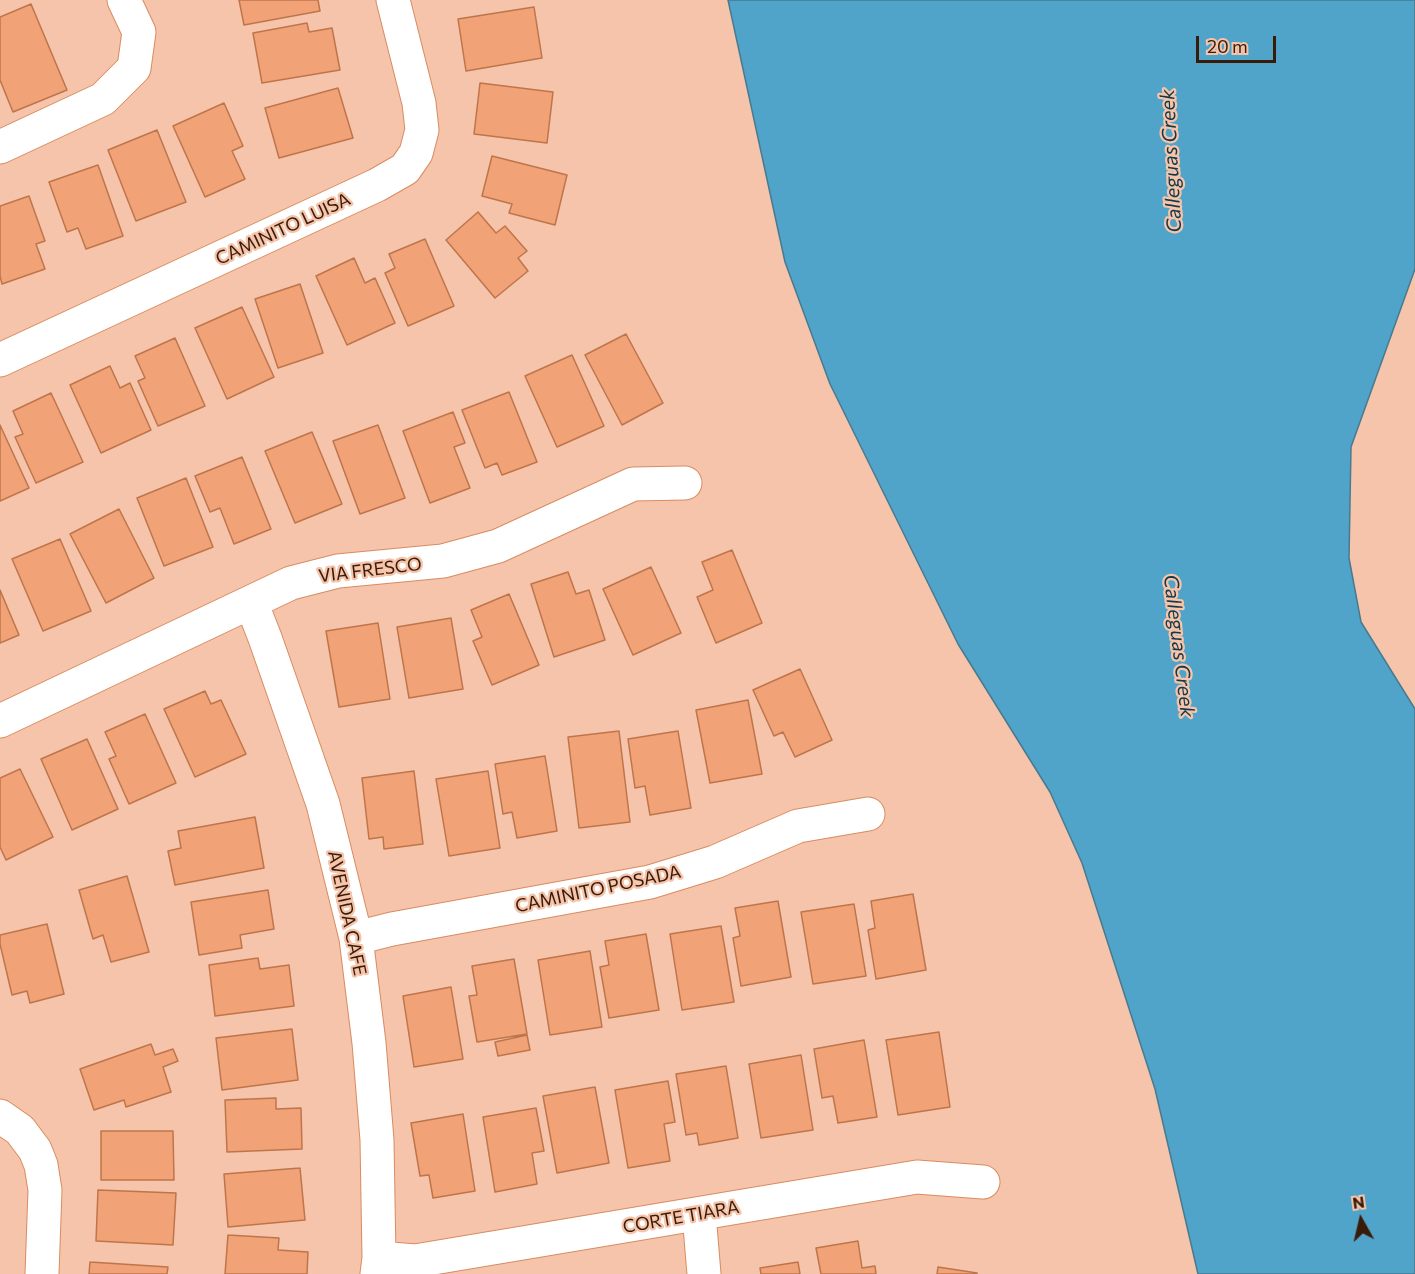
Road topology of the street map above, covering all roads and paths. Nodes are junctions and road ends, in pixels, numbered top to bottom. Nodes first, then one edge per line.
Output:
1 (124, 0) edge
2 (393, 0) edge
3 (0, 147) edge
4 (0, 360) edge
5 (685, 483) dead end
6 (250, 602) junction
7 (0, 721) edge
8 (868, 814) dead end
9 (356, 938) junction
10 (10, 1123) edge
11 (983, 1182) dead end
12 (699, 1214) junction
13 (378, 1266) edge
14 (42, 1274) edge
15 (704, 1274) edge

1 - 3 street
2 - 4 street, CAMINITO LUISA
5 - 6 street, VIA FRESCO
6 - 7 street, VIA FRESCO
6 - 9 street, AVENIDA CAFE
8 - 9 street, CAMINITO POSADA
9 - 13 street, AVENIDA CAFE
10 - 14 street
11 - 12 street, CORTE TIARA
12 - 13 street, CORTE TIARA
12 - 15 street

